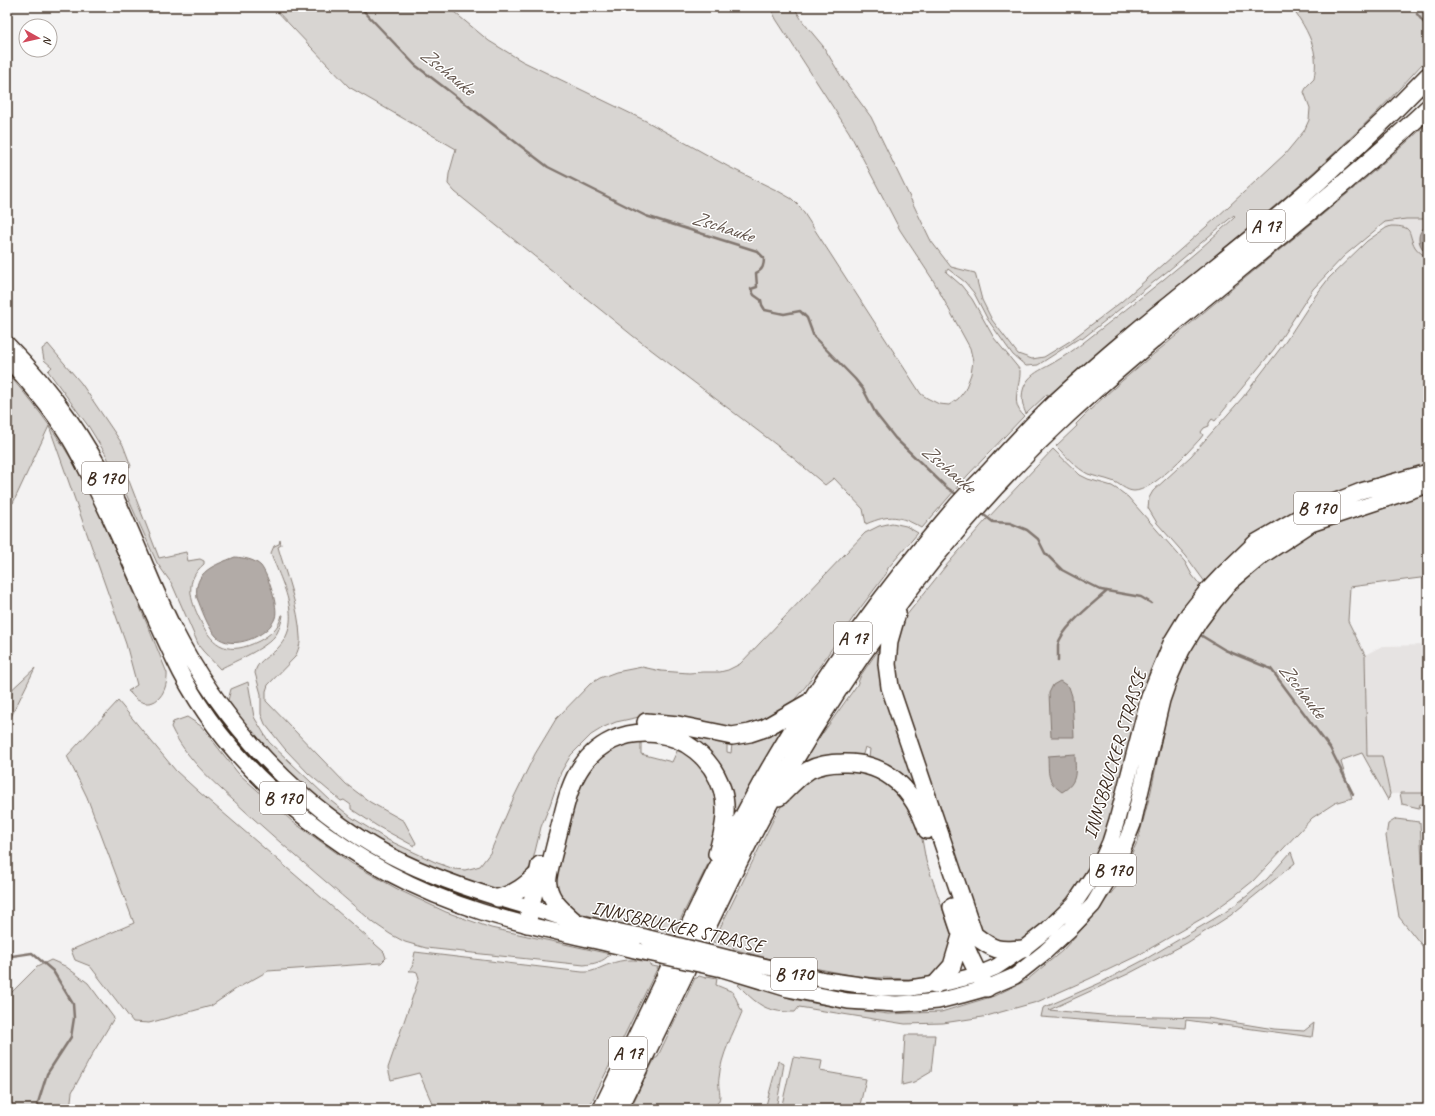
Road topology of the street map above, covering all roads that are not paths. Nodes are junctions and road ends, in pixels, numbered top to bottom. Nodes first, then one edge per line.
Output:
1 (1427, 76) edge
2 (1428, 108) edge
3 (7, 344) edge
4 (7, 358) edge
5 (1061, 409) junction
6 (1428, 472) edge
7 (1428, 485) edge
8 (1226, 579) junction
9 (905, 582) junction
10 (901, 601) junction
11 (1155, 698) junction
12 (810, 702) junction
13 (765, 811) junction
14 (543, 878) junction
15 (707, 889) junction
16 (505, 901) junction
17 (534, 917) junction
18 (574, 921) junction
19 (685, 935) dead end
20 (968, 936) junction
21 (701, 939) dead end
22 (642, 944) junction
23 (1023, 949) junction
24 (725, 964) junction
25 (984, 978) junction
26 (935, 985) junction
27 (602, 1109) edge
28 (619, 1109) edge

1 - 5 highway, A 17
2 - 5 highway, A 17
3 - 16 main road, B 170
4 - 17 main road, B 170
5 - 9 highway, A 17
6 - 8 main road, INNSBRUCKER STRASSE / B 170
7 - 8 main road, INNSBRUCKER STRASSE / B 170
8 - 11 main road, INNSBRUCKER STRASSE / B 170
9 - 10 highway, A 17
9 - 12 highway, A 17
10 - 13 highway, A 17
10 - 20 highway
11 - 23 main road, INNSBRUCKER STRASSE / B 170
11 - 25 main road, INNSBRUCKER STRASSE / B 170
12 - 14 highway
12 - 15 highway, A 17
13 - 20 highway
13 - 21 highway, A 17
14 - 15 highway
14 - 16 highway
14 - 17 highway
14 - 18 highway
15 - 19 highway, A 17
16 - 17 main road, INNSBRUCKER STRASSE / B 170
17 - 18 main road, INNSBRUCKER STRASSE / B 170
17 - 22 main road, B 170
18 - 22 main road, INNSBRUCKER STRASSE / B 170
20 - 23 highway
20 - 25 highway
20 - 26 highway
22 - 24 main road, INNSBRUCKER STRASSE / B 170, bridge
23 - 25 main road, INNSBRUCKER STRASSE / B 170
24 - 25 main road, INNSBRUCKER STRASSE / B 170
24 - 26 main road, INNSBRUCKER STRASSE / B 170
25 - 26 main road, INNSBRUCKER STRASSE / B 170
27 - 28 highway, A 17

